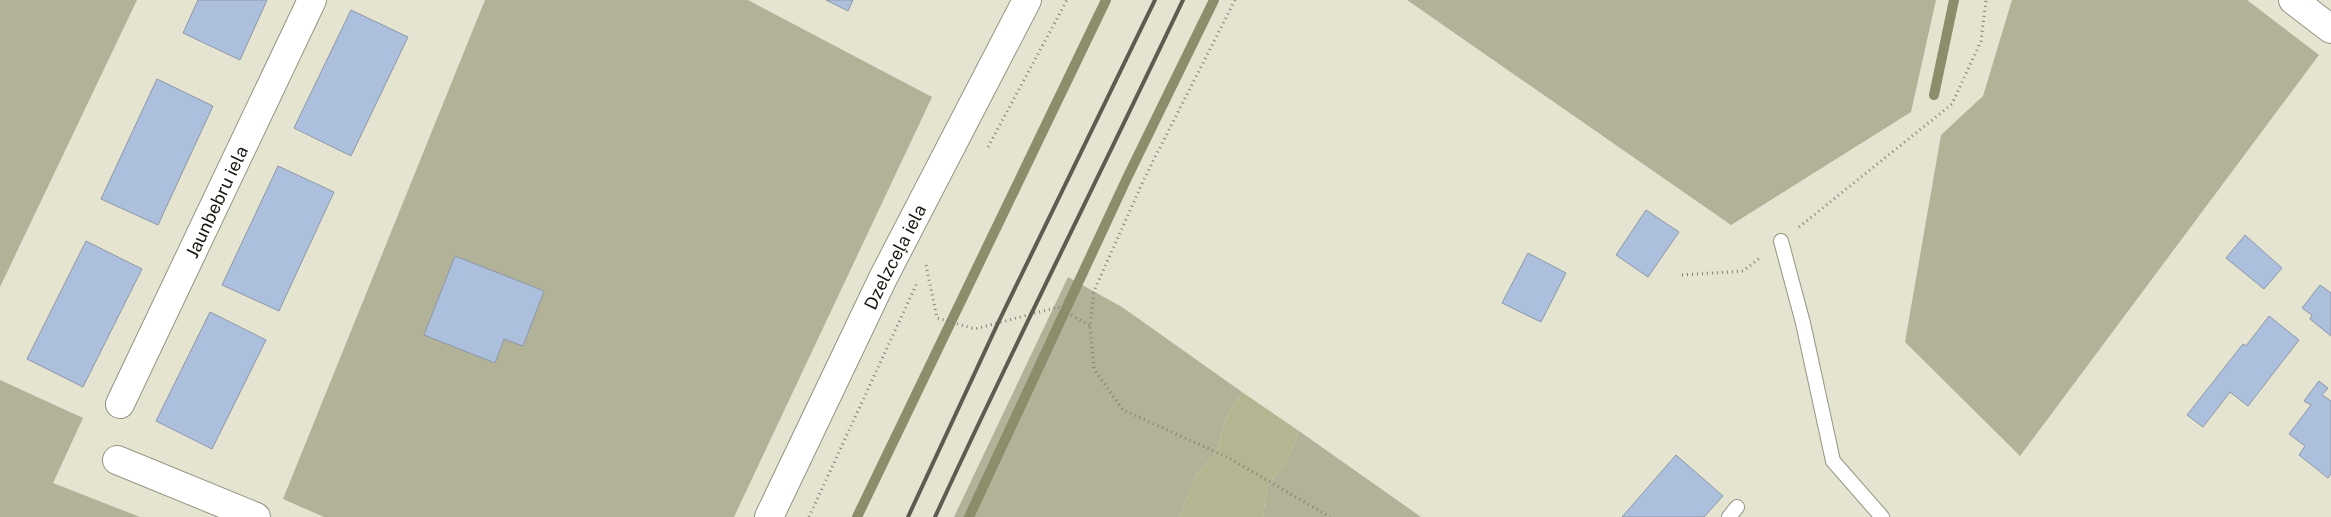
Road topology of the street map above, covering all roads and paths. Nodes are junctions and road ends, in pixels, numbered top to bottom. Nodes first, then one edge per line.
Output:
1 (312, 0) edge
2 (1027, 0) edge
3 (1067, 0) edge
4 (1235, 0) edge
5 (1986, 0) edge
6 (2293, 0) edge
7 (2331, 29) edge
8 (987, 149) dead end
9 (908, 228) junction
10 (1781, 241) junction
11 (930, 257) dead end
12 (926, 266) junction
13 (1682, 274) dead end
14 (1090, 326) junction
15 (120, 404) dead end
16 (117, 460) dead end
17 (256, 517) edge
18 (769, 517) edge
19 (809, 517) edge
20 (1330, 517) edge
21 (1882, 517) edge

1 - 15 street, Jaunbebru iela
2 - 9 street, Dzelzceļa iela
3 - 8 path
4 - 14 path
5 - 10 path
6 - 7 street
9 - 12 path
9 - 18 street, Dzelzceļa iela
10 - 13 path
10 - 21 lane
11 - 12 path
12 - 14 path
12 - 19 path
14 - 20 path
16 - 17 street

